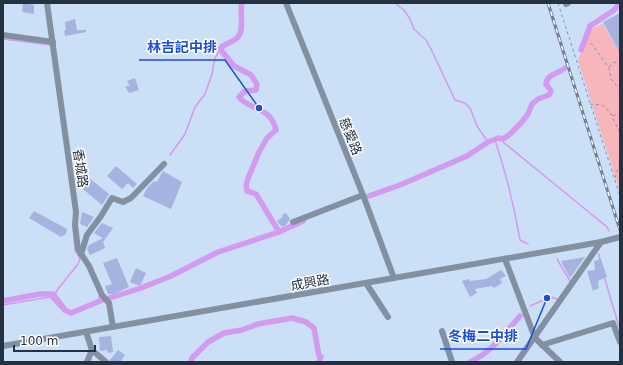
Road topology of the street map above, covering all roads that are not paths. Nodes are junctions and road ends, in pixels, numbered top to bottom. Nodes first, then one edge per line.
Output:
1 (47, 3) edge
2 (286, 3) edge
3 (3, 35) edge
4 (53, 42) junction
5 (164, 164) dead end
6 (363, 195) junction
7 (293, 222) dead end
8 (620, 237) edge
9 (601, 242) junction
10 (81, 254) junction
11 (505, 259) junction
12 (394, 278) junction
13 (366, 283) junction
14 (388, 317) dead end
15 (113, 327) junction
16 (442, 331) dead end
17 (86, 332) junction
18 (535, 338) junction
19 (620, 342) edge
20 (542, 345) junction
21 (3, 346) edge
22 (92, 350) junction
23 (87, 362) edge
24 (106, 362) edge
25 (452, 362) edge
26 (517, 362) edge
27 (560, 362) edge

1 - 4 street, 香城路
2 - 6 street, 慈愛路
3 - 4 street
4 - 10 street, 香城路
5 - 10 street
6 - 7 street
6 - 12 street, 慈愛路
8 - 9 street, 成興路
9 - 11 street, 成興路
9 - 18 street
10 - 15 street, 香城路
11 - 12 street, 成興路
11 - 18 street
12 - 13 street, 成興路
13 - 14 street
13 - 15 street, 成興路
15 - 17 street, 成興路
16 - 25 street
17 - 21 street, 成興路
17 - 22 street
18 - 20 street
18 - 26 street
19 - 20 street
20 - 27 street
22 - 23 street
22 - 24 street

